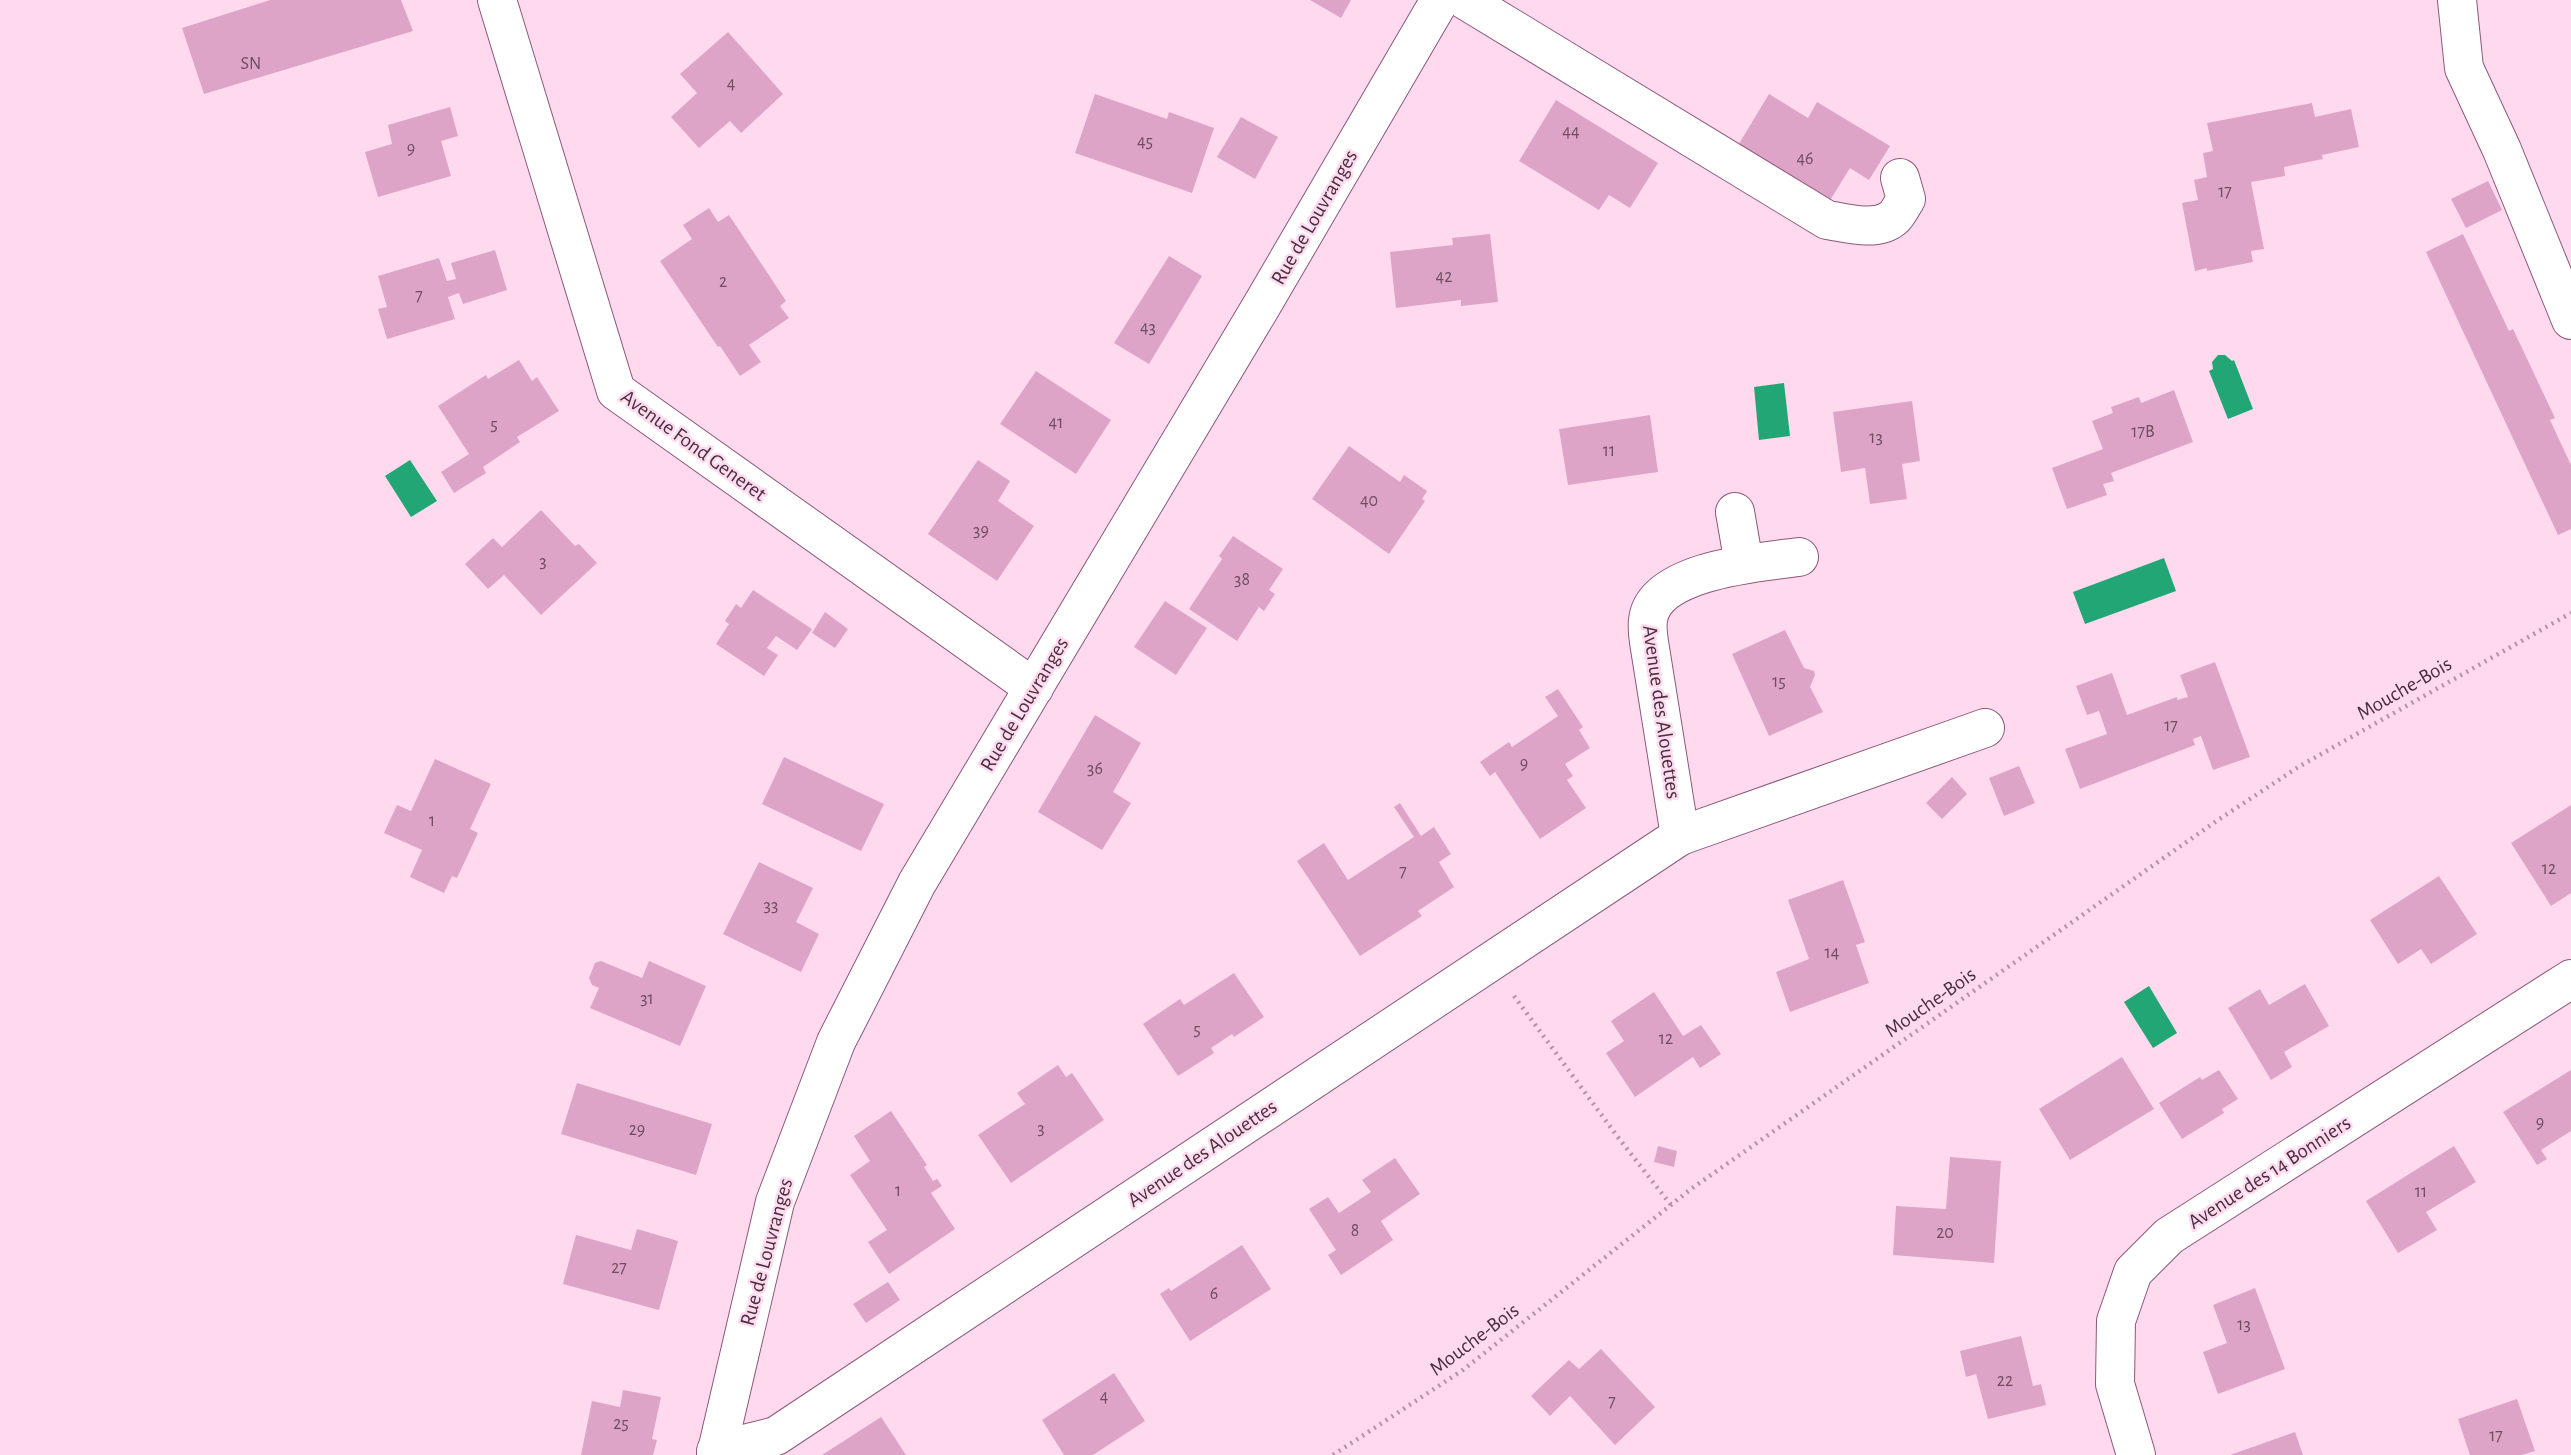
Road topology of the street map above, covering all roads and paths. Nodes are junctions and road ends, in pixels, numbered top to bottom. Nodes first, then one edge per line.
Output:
1 (497, 0) edge
2 (1440, 0) edge
3 (1465, 0) edge
4 (2457, 0) edge
5 (1900, 178) dead end
6 (2571, 320) edge
7 (1735, 512) dead end
8 (1799, 557) dead end
9 (1744, 564) junction
10 (2571, 613) edge
11 (1034, 688) junction
12 (1985, 727) dead end
13 (1680, 836) junction
14 (1490, 962) junction
15 (2571, 979) edge
16 (1671, 1205) junction
17 (716, 1453) edge
18 (1333, 1455) edge
19 (2136, 1455) edge

1 - 11 street, Avenue Fond Generet
2 - 11 street, Rue de Louvranges
3 - 5 street
4 - 6 street
7 - 9 street
8 - 9 street, Avenue des Alouettes
9 - 13 street, Avenue des Alouettes
10 - 16 path, Mouche-Bois
11 - 17 street, Rue de Louvranges
12 - 13 street, Avenue des Alouettes
13 - 14 street, Avenue des Alouettes
14 - 16 path
14 - 17 street, Avenue des Alouettes
15 - 19 street, Avenue des 14 Bonniers
16 - 18 path, Mouche-Bois

